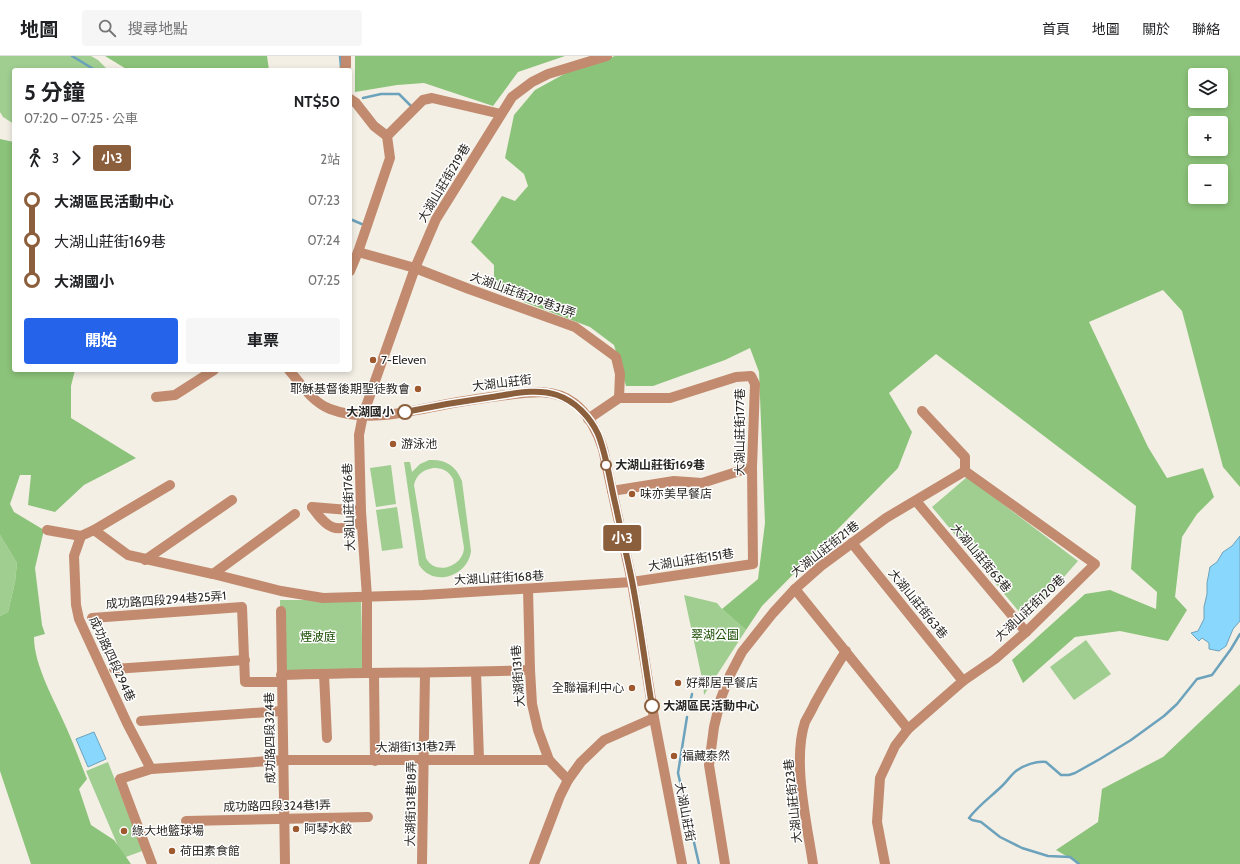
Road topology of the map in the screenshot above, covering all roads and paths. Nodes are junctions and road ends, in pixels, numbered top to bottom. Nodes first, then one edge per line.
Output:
1 (346, 56) edge
2 (607, 56) edge
3 (345, 68) edge
4 (352, 100) edge
5 (501, 114) junction
6 (388, 136) junction
7 (358, 252) junction
8 (352, 266) edge
9 (415, 268) junction
10 (211, 372) edge
11 (291, 372) edge
12 (156, 398) dead end
13 (619, 398) junction
14 (922, 411) dead end
15 (363, 415) junction
16 (588, 419) junction
17 (752, 467) junction
18 (965, 471) junction
19 (170, 485) dead end
20 (612, 490) junction
21 (232, 500) dead end
22 (916, 501) junction
23 (361, 511) junction
24 (295, 514) dead end
25 (361, 522) junction
26 (47, 530) dead end
27 (94, 530) junction
28 (81, 536) junction
29 (852, 544) junction
30 (145, 560) junction
31 (753, 564) joint
32 (213, 574) junction
33 (632, 582) junction
34 (528, 589) junction
35 (795, 589) junction
36 (366, 597) junction
37 (281, 611) dead end
38 (92, 618) dead end
39 (1026, 632) junction
40 (846, 651) junction
41 (245, 660) junction
42 (114, 669) dead end
43 (530, 670) junction
44 (476, 672) junction
45 (425, 673) junction
46 (324, 674) junction
47 (370, 674) junction
48 (281, 678) junction
49 (963, 681) junction
50 (282, 711) junction
51 (654, 718) junction
52 (141, 721) dead end
53 (908, 729) junction
54 (327, 738) dead end
55 (284, 760) junction
56 (425, 760) junction
57 (479, 760) junction
58 (549, 760) junction
59 (375, 761) junction
60 (151, 769) junction
61 (568, 780) junction
62 (368, 817) dead end
63 (285, 818) junction
64 (186, 821) dead end
65 (152, 864) edge
66 (285, 864) edge
67 (422, 864) edge
68 (534, 864) edge
69 (682, 864) edge
70 (725, 864) edge
71 (813, 864) edge
72 (885, 864) edge

1 - 3 street
2 - 5 street, 大湖山莊街219巷
4 - 6 street
5 - 6 street
5 - 9 street, 大湖山莊街219巷
6 - 7 street
7 - 8 street
7 - 9 street, 大湖山莊街219巷31弄
9 - 13 street, 大湖山莊街219巷31弄
9 - 15 street, 大湖山莊街219巷
10 - 12 street
11 - 15 street, 大湖山莊街
13 - 16 street
13 - 17 street, 大湖山莊街177巷
14 - 18 street
15 - 16 street, 大湖山莊街
15 - 23 street, 大湖山莊街176巷
16 - 20 street, 大湖山莊街
17 - 20 street
17 - 31 street, 大湖山莊街177巷
18 - 22 street, 大湖山莊街21巷
18 - 39 street, 大湖山莊街120巷
19 - 27 street
20 - 33 street, 大湖山莊街
21 - 30 street
22 - 29 street, 大湖山莊街21巷
22 - 39 street, 大湖山莊街65巷
23 - 25 street, 大湖山莊街176巷
23 - 25 street
24 - 32 street
25 - 36 street, 大湖山莊街176巷
26 - 28 street
27 - 28 street
27 - 30 street
28 - 60 street, 成功路四段294巷
29 - 35 street, 大湖山莊街21巷
29 - 49 street, 大湖山莊街63巷
30 - 32 street
31 - 33 street, 大湖山莊街151巷
32 - 36 street
33 - 34 street, 大湖山莊街168巷
33 - 51 street, 大湖山莊街
34 - 36 street, 大湖山莊街168巷
34 - 43 street, 大湖街131巷
35 - 40 street
35 - 70 street, 大湖山莊街21巷
36 - 47 street
37 - 48 street, 成功路四段324巷
38 - 41 street, 成功路四段294巷25弄1
39 - 49 street, 大湖山莊街120巷
40 - 53 street
40 - 71 street, 大湖山莊街23巷
41 - 42 street
41 - 48 street
43 - 44 street
43 - 58 street, 大湖街131巷
44 - 45 street
44 - 57 street
45 - 47 street
45 - 56 street, 大湖街131巷18弄
46 - 47 street
46 - 48 street
46 - 54 street
47 - 59 street
48 - 50 street, 成功路四段324巷
49 - 53 street, 大湖山莊街120巷
50 - 52 street
50 - 55 street, 成功路四段324巷
51 - 61 street
51 - 69 street, 大湖山莊街
53 - 72 street, 大湖山莊街120巷
55 - 59 street, 大湖街131巷2弄
55 - 60 street, 大湖街131巷2弄
55 - 63 street, 成功路四段324巷
56 - 57 street, 大湖街131巷2弄
56 - 59 street, 大湖街131巷2弄
56 - 67 street, 大湖街131巷18弄
57 - 58 street, 大湖街131巷2弄
58 - 61 street, 大湖街131巷
60 - 65 street
61 - 68 street
62 - 63 street, 成功路四段324巷1弄
63 - 64 street, 成功路四段324巷1弄
63 - 66 street, 成功路四段324巷

